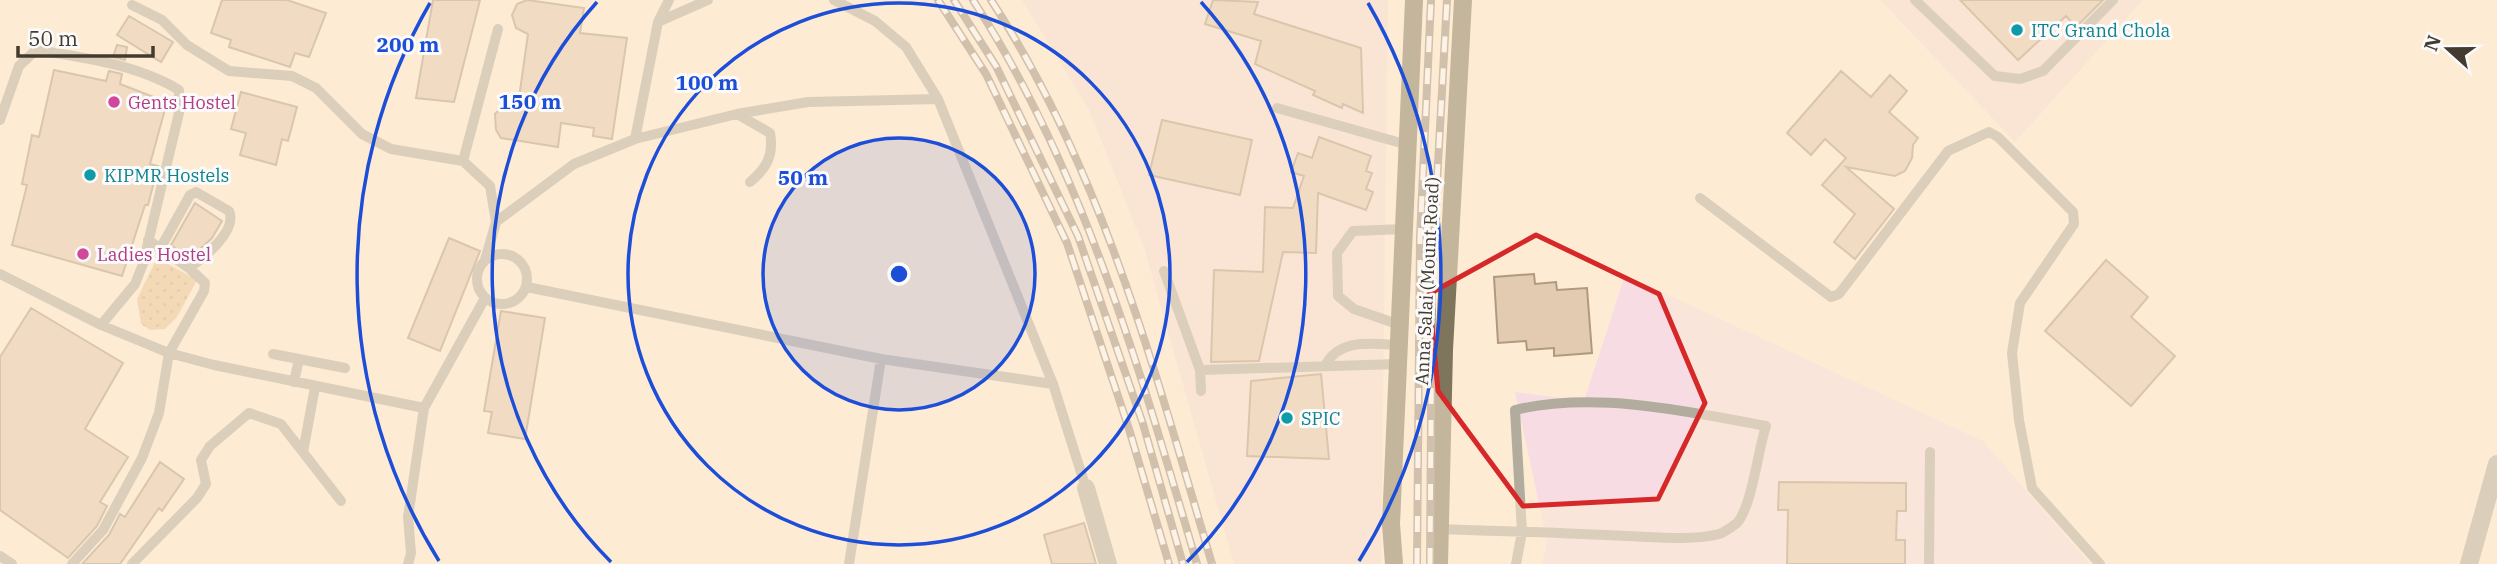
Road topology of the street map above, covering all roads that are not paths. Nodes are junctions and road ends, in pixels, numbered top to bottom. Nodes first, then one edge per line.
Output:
1 (669, 0) edge
2 (708, 0) edge
3 (834, 0) edge
4 (1414, 0) edge
5 (1463, 0) edge
6 (1915, 0) edge
7 (2113, 0) edge
8 (132, 5) dead end
9 (658, 22) junction
10 (498, 29) dead end
11 (938, 99) junction
12 (1277, 108) dead end
13 (737, 114) junction
14 (0, 120) edge
15 (635, 139) junction
16 (1408, 145) junction
17 (463, 161) junction
18 (750, 182) dead end
19 (1700, 198) dead end
20 (496, 222) junction
21 (1404, 229) junction
22 (148, 240) junction
23 (160, 249) junction
24 (485, 260) junction
25 (190, 268) junction
26 (1164, 271) dead end
27 (0, 274) edge
28 (527, 287) junction
29 (485, 298) junction
30 (101, 325) junction
31 (1400, 325) junction
32 (1399, 345) junction
33 (169, 353) junction
34 (273, 354) dead end
35 (299, 359) junction
36 (881, 359) junction
37 (1326, 364) junction
38 (1398, 364) junction
39 (345, 368) dead end
40 (1200, 370) junction
41 (294, 382) junction
42 (1053, 384) junction
43 (315, 387) junction
44 (1201, 391) dead end
45 (424, 408) junction
46 (303, 452) junction
47 (1930, 452) dead end
48 (2497, 464) edge
49 (1086, 488) joint
50 (341, 501) dead end
51 (1440, 528) junction
52 (1521, 532) junction
53 (0, 556) edge
54 (12, 564) edge
55 (72, 564) edge
56 (132, 564) edge
57 (408, 564) edge
58 (849, 564) edge
59 (1108, 564) edge
60 (1394, 564) edge
61 (1439, 564) edge
62 (1516, 564) edge
63 (1929, 564) edge
64 (2100, 564) edge
65 (2469, 564) edge

1 - 9 lane
2 - 9 lane
3 - 11 lane
4 - 16 main road, Anna Salai (Mount Road)
5 - 51 main road, Anna Salai (Mount Road)
6 - 7 lane
8 - 17 lane
9 - 15 lane
10 - 17 lane
11 - 13 lane
11 - 42 lane
12 - 16 lane
13 - 15 lane
13 - 18 lane
14 - 22 lane
15 - 20 lane
16 - 21 main road, Anna Salai (Mount Road)
17 - 20 lane
19 - 64 lane
20 - 24 lane
21 - 31 main road, Anna Salai (Mount Road)
21 - 31 lane
22 - 23 lane
22 - 30 lane
23 - 25 lane
23 - 25 lane
24 - 28 lane
24 - 29 lane
25 - 33 lane
26 - 40 lane
27 - 30 lane
28 - 29 lane
28 - 36 lane
29 - 45 lane
30 - 33 lane
31 - 32 main road, Anna Salai (Mount Road)
32 - 37 lane
32 - 38 main road, Anna Salai (Mount Road)
33 - 41 lane
33 - 55 lane
34 - 35 lane
35 - 39 lane
35 - 41 lane
36 - 42 lane
36 - 58 lane
37 - 38 lane
37 - 40 lane
38 - 60 main road, Anna Salai (Mount Road)
40 - 44 lane
41 - 43 lane
42 - 49 lane
43 - 45 lane
43 - 46 lane
45 - 57 lane
46 - 50 lane
46 - 56 lane
47 - 63 lane
48 - 65 street
49 - 59 street
51 - 52 lane
51 - 61 main road, Anna Salai (Mount Road)
52 - 52 lane
52 - 62 lane
53 - 54 lane

